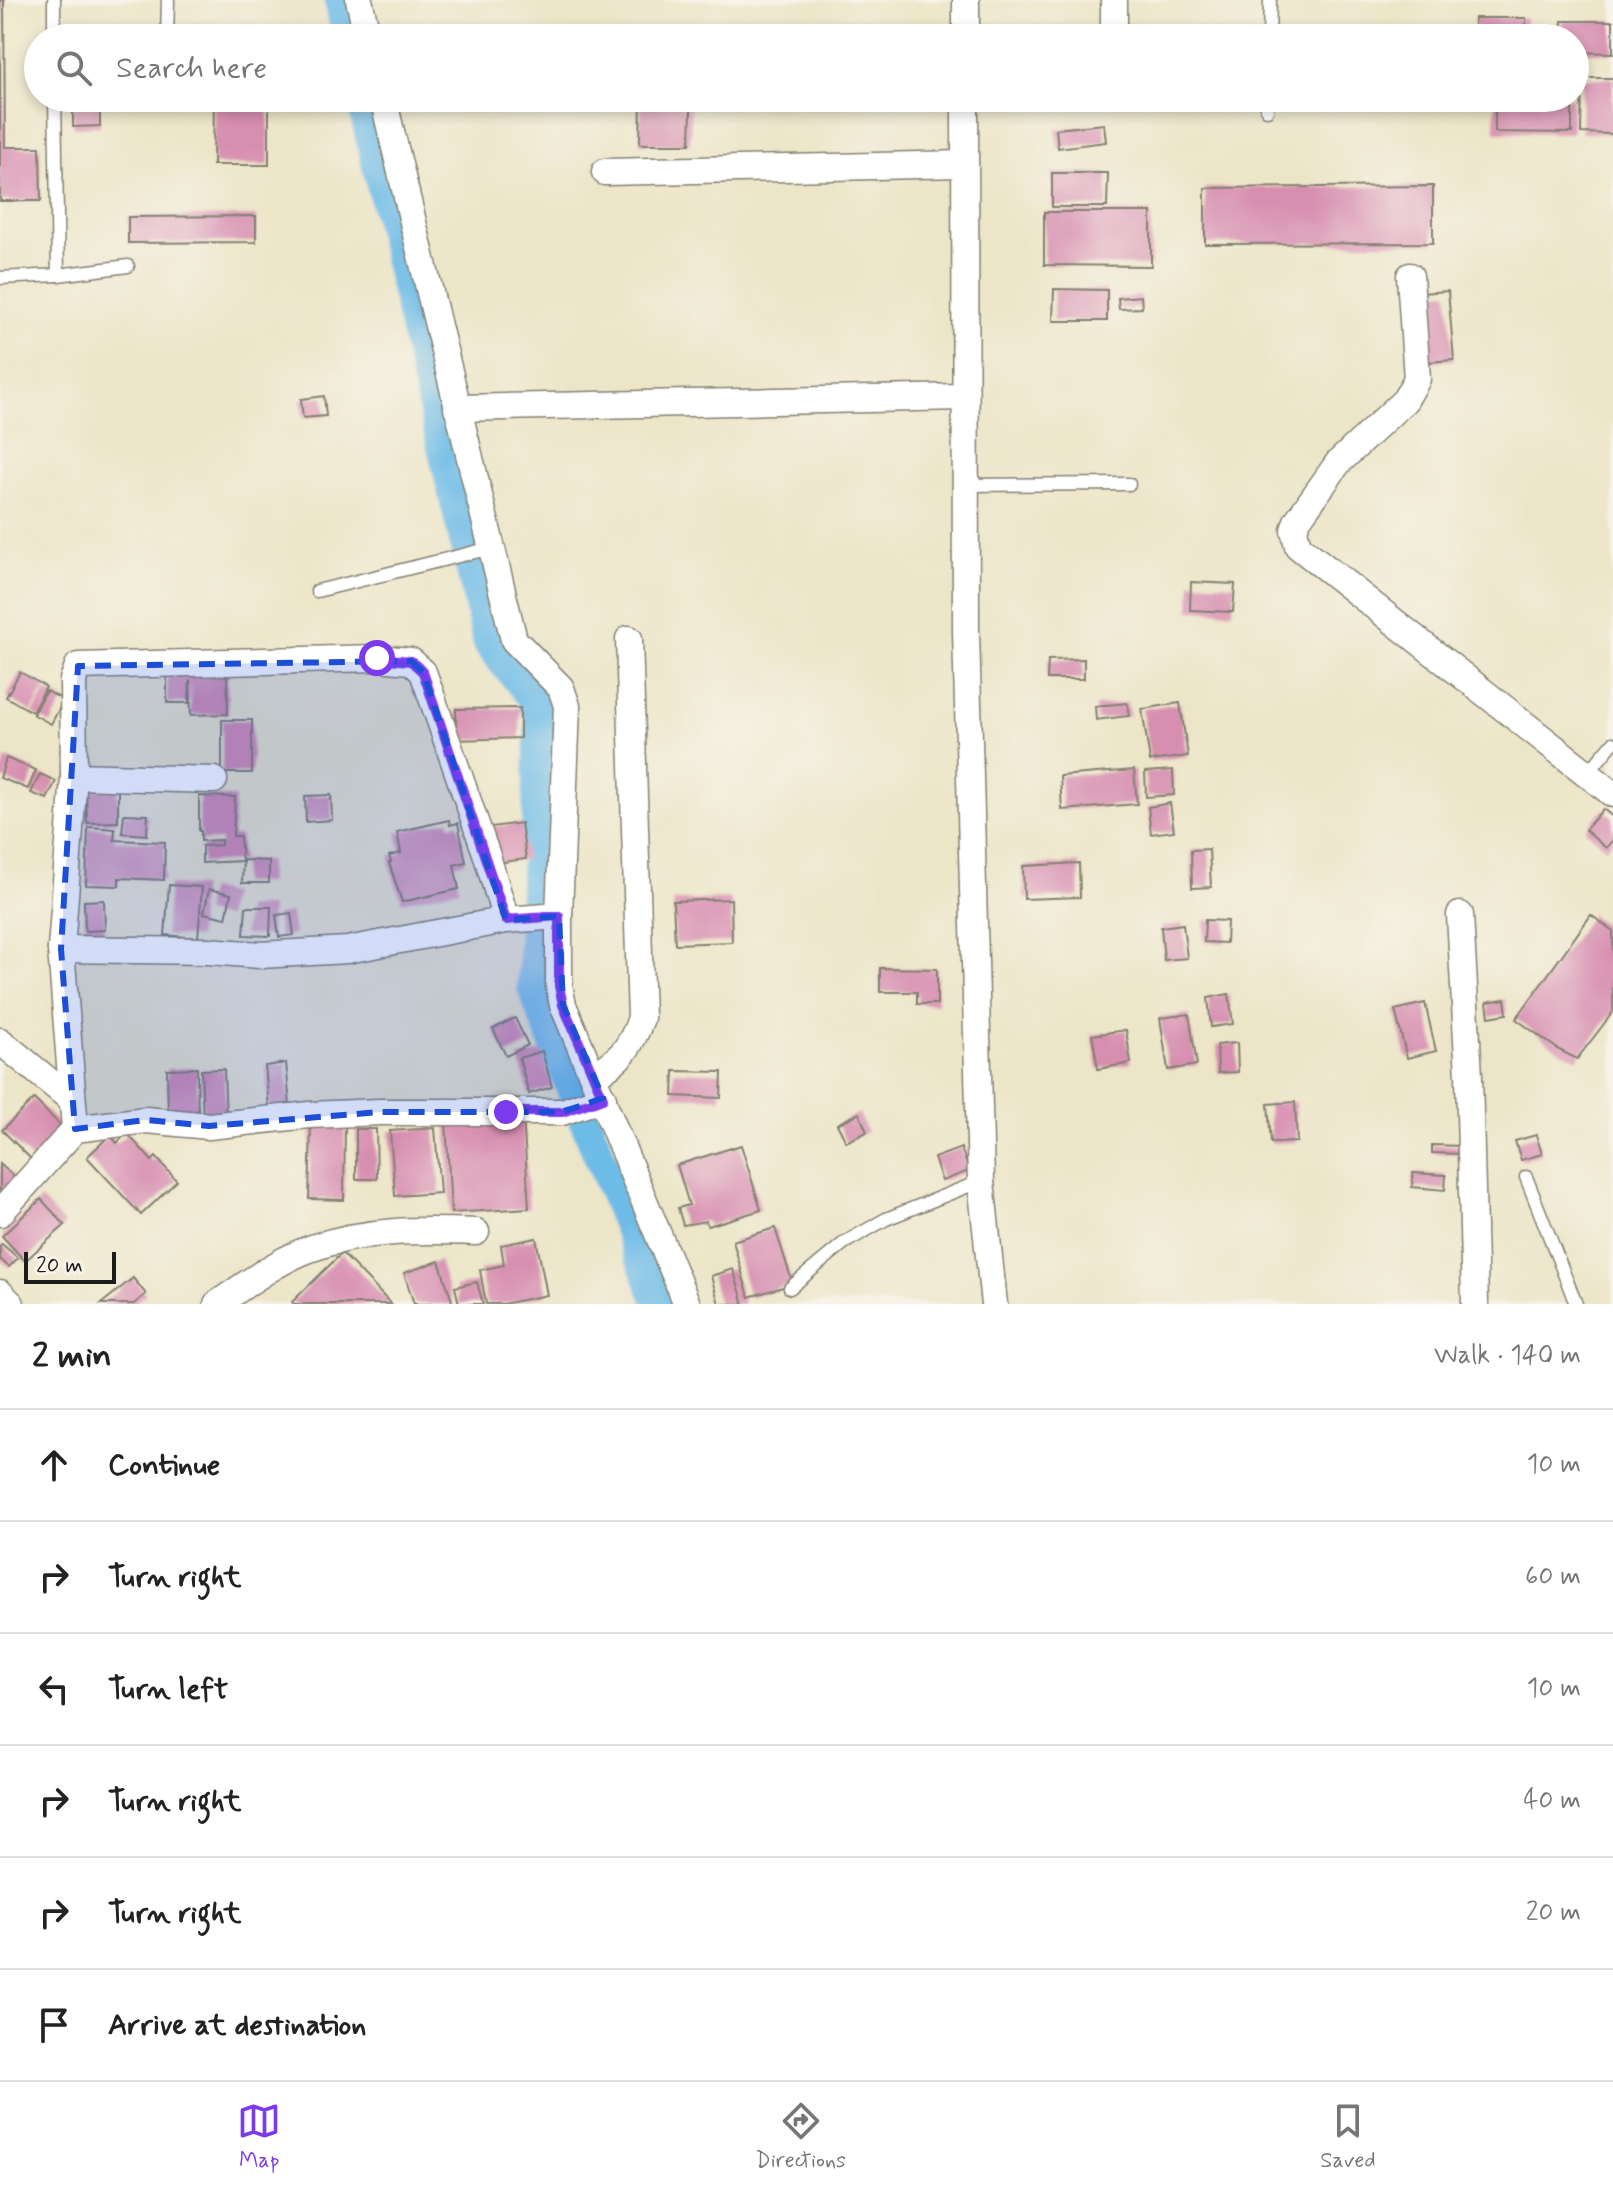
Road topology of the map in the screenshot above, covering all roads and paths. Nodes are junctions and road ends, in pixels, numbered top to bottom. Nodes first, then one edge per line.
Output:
1 (54, 0) edge
2 (168, 0) edge
3 (359, 0) edge
4 (966, 0) edge
5 (1114, 0) edge
6 (1270, 0) edge
7 (54, 24) edge
8 (167, 24) edge
9 (365, 24) edge
10 (966, 24) edge
11 (1114, 24) edge
12 (1269, 24) edge
13 (55, 112) edge
14 (386, 112) edge
15 (965, 112) edge
16 (964, 164) junction
17 (605, 172) dead end
18 (128, 266) dead end
19 (58, 275) junction
20 (1410, 276) dead end
21 (0, 278) edge
22 (964, 397) junction
23 (457, 408) junction
24 (1129, 484) dead end
25 (965, 485) junction
26 (486, 550) junction
27 (317, 591) dead end
28 (629, 639) dead end
29 (1613, 743) edge
30 (1587, 774) junction
31 (74, 776) junction
32 (214, 780) dead end
33 (1613, 794) edge
34 (1460, 915) dead end
35 (533, 918) junction
36 (61, 949) junction
37 (0, 1041) edge
38 (595, 1093) junction
39 (72, 1100) junction
40 (75, 1129) junction
41 (1526, 1177) dead end
42 (981, 1181) junction
43 (0, 1213) edge
44 (476, 1232) dead end
45 (790, 1288) dead end
46 (0, 1293) edge
47 (11, 1304) edge
48 (217, 1304) edge
49 (687, 1304) edge
50 (994, 1304) edge
51 (1475, 1304) edge
52 (1576, 1304) edge

1 - 7 lane
2 - 8 lane
3 - 9 street
4 - 10 street
5 - 11 street
6 - 12 lane
13 - 19 lane
14 - 23 street
15 - 16 street
16 - 17 street
16 - 22 street
18 - 19 lane
19 - 21 lane
20 - 30 street
22 - 23 street
22 - 25 street
23 - 26 street
24 - 25 lane
25 - 42 street
26 - 27 lane
26 - 35 street
28 - 38 street
29 - 30 lane
30 - 33 street
31 - 32 street
31 - 35 street
31 - 36 street
34 - 51 street
35 - 36 street
35 - 38 street
36 - 39 street
37 - 39 street
38 - 40 street
38 - 49 street
39 - 40 street
40 - 43 street
41 - 52 lane
42 - 45 lane
42 - 50 street
44 - 48 street
46 - 47 street

